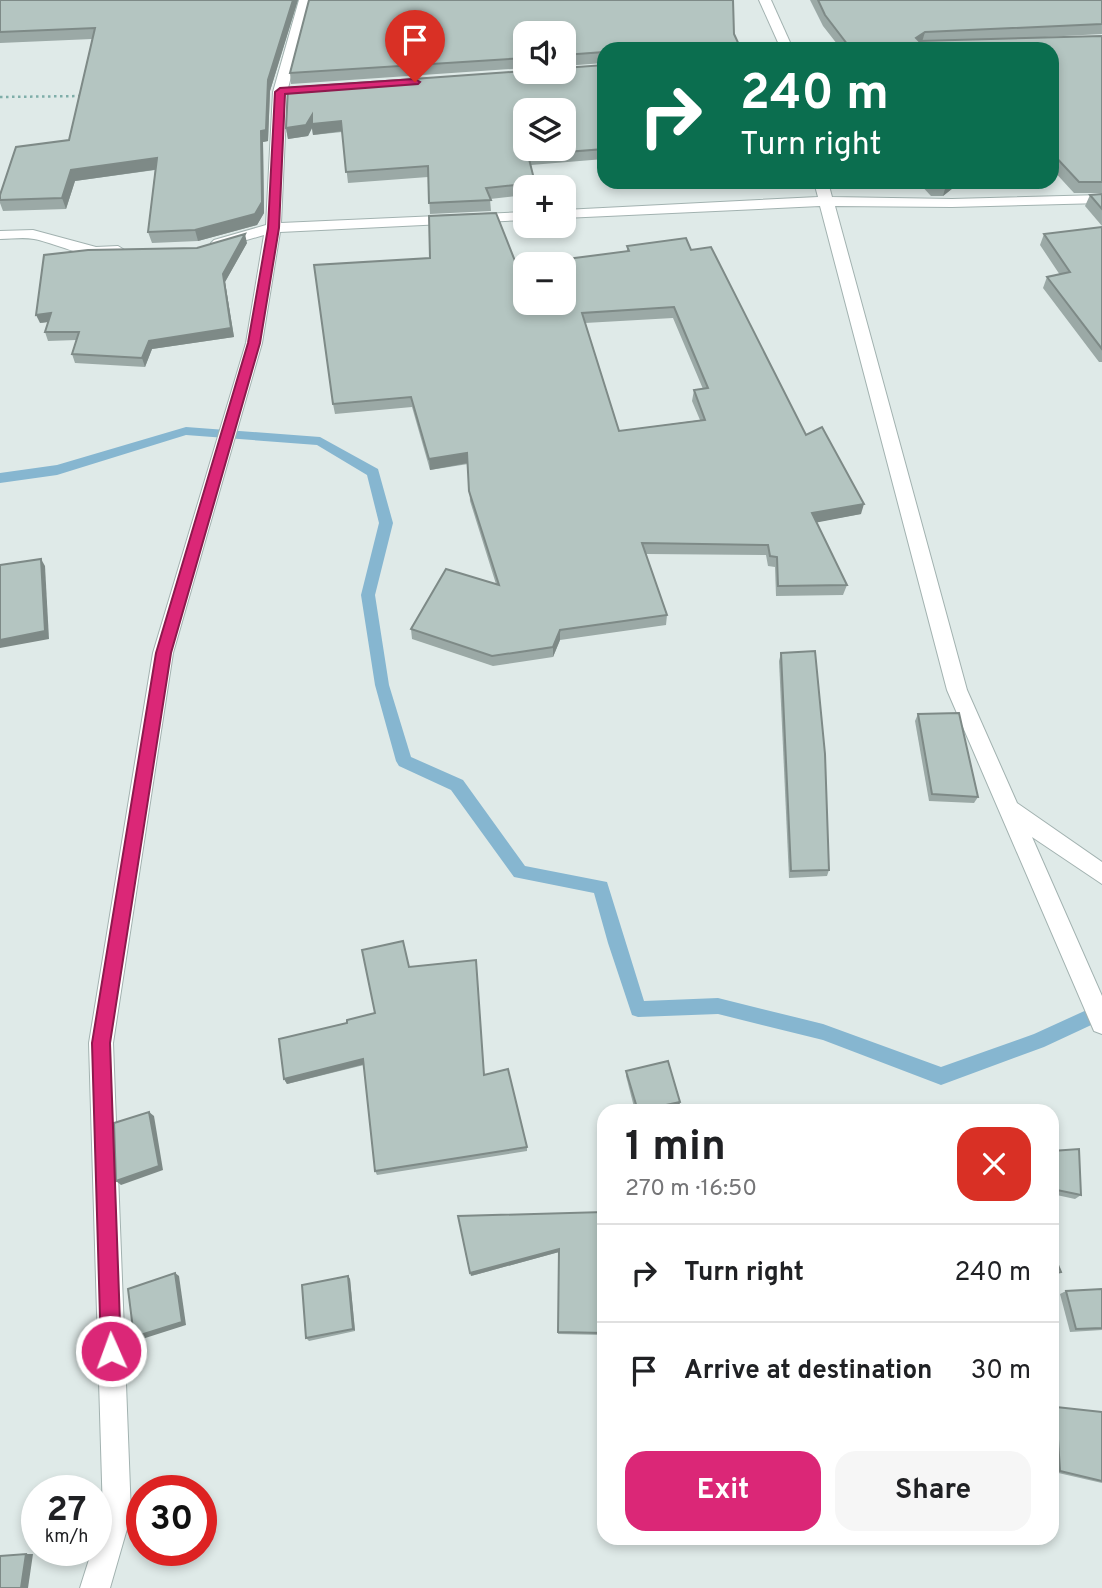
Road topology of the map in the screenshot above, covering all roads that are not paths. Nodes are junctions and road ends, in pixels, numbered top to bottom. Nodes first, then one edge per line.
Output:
1 (305, 0) edge
2 (765, 0) edge
3 (784, 42) edge
4 (822, 189) edge
5 (1102, 198) edge
6 (825, 201) junction
7 (576, 213) edge
8 (513, 217) edge
9 (273, 228) junction
10 (0, 234) edge
11 (199, 249) edge
12 (134, 251) edge
13 (1009, 809) junction
14 (1102, 874) edge
15 (1102, 1023) edge
16 (96, 1588) edge

1 - 9 street
2 - 3 street
4 - 6 street
5 - 6 street
6 - 7 street
6 - 13 street
8 - 9 street
9 - 11 street
9 - 16 street
10 - 12 street
13 - 14 street
13 - 15 street

